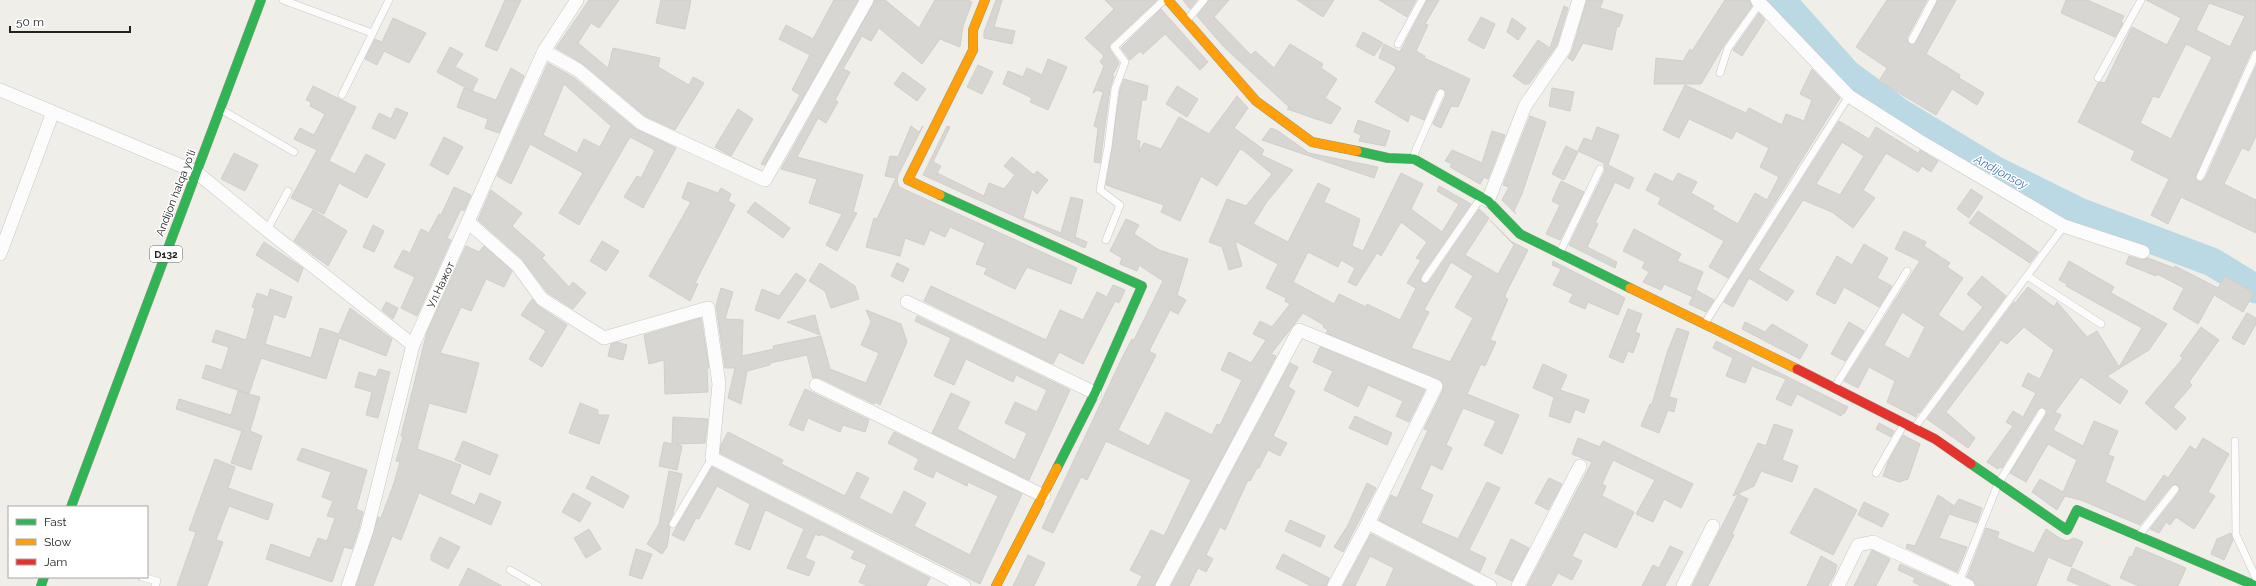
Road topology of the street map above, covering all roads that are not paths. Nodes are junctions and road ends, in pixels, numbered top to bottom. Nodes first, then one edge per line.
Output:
1 (261, 0) edge
2 (283, 0) edge
3 (389, 0) edge
4 (577, 0) edge
5 (867, 0) edge
6 (985, 0) edge
7 (1164, 0) edge
8 (1168, 0) edge
9 (1204, 0) edge
10 (1422, 0) edge
11 (1580, 0) edge
12 (1933, 0) edge
13 (2140, 0) edge
14 (1758, 2) edge
15 (1186, 22) junction
16 (372, 33) junction
17 (1912, 40) dead end
18 (1398, 44) dead end
19 (544, 51) junction
20 (2256, 54) edge
21 (1720, 73) dead end
22 (2098, 78) dead end
23 (0, 90) edge
24 (1441, 93) dead end
25 (342, 95) dead end
26 (1849, 96) junction
27 (220, 109) junction
28 (53, 112) junction
29 (294, 152) dead end
30 (1414, 159) junction
31 (1600, 169) dead end
32 (196, 172) junction
33 (2200, 177) dead end
34 (288, 191) dead end
35 (1488, 200) junction
36 (469, 223) junction
37 (2064, 226) junction
38 (267, 230) junction
39 (1106, 240) dead end
40 (1560, 252) junction
41 (2143, 252) dead end
42 (0, 254) edge
43 (1907, 271) dead end
44 (2029, 277) junction
45 (1425, 279) dead end
46 (907, 302) dead end
47 (1705, 323) junction
48 (2102, 324) dead end
49 (413, 345) junction
50 (816, 385) dead end
51 (1834, 388) junction
52 (1095, 393) junction
53 (2042, 412) dead end
54 (1905, 424) junction
55 (1914, 427) junction
56 (2236, 441) dead end
57 (712, 458) junction
58 (1580, 466) dead end
59 (1876, 473) dead end
60 (1998, 484) junction
61 (2176, 489) dead end
62 (1044, 496) junction
63 (71, 506) edge
64 (1368, 523) junction
65 (672, 524) dead end
66 (1713, 526) dead end
67 (2139, 535) junction
68 (510, 570) dead end
69 (146, 578) edge
70 (2256, 578) edge
71 (1963, 584) edge
72 (155, 586) edge
73 (348, 586) edge
74 (538, 586) edge
75 (964, 586) edge
76 (996, 586) edge
77 (1162, 586) edge
78 (1334, 586) edge
79 (1490, 586) edge
80 (1518, 586) edge
81 (1684, 586) edge
82 (1838, 586) edge
83 (2256, 586) edge

1 - 27 main road, Andijon halqa yo‘li / D132
2 - 16 lane
3 - 16 lane
4 - 19 street, Ул.Нажот
5 - 19 street
6 - 52 main road
7 - 39 lane
8 - 15 main road
9 - 15 lane
10 - 18 lane
11 - 35 street
12 - 17 lane
13 - 22 lane
14 - 21 lane
14 - 26 street
15 - 30 main road
16 - 25 lane
19 - 36 street, Ул.Нажот
20 - 33 lane
23 - 28 street
24 - 30 lane
26 - 37 street
26 - 47 lane
27 - 29 lane
27 - 32 main road, Andijon halqa yo‘li / D132
28 - 32 street
28 - 42 street
30 - 35 main road
31 - 40 lane
32 - 38 street
32 - 63 main road, Andijon halqa yo‘li / D132
34 - 38 lane
35 - 40 main road
35 - 45 lane
36 - 49 street, Ул.Нажот
36 - 57 street
37 - 41 street
37 - 44 lane
38 - 49 street
40 - 47 main road
43 - 51 lane
44 - 48 lane
44 - 55 lane
46 - 52 street
47 - 51 main road
49 - 73 street, Ул.Нажот
50 - 62 street
51 - 54 main road
52 - 62 main road
53 - 60 lane
54 - 55 main road
54 - 59 lane
55 - 60 main road
56 - 70 lane
57 - 65 lane
57 - 75 street
58 - 80 street
60 - 67 main road
60 - 71 lane
61 - 67 lane
62 - 76 main road
64 - 77 street
64 - 78 street
64 - 79 street
66 - 81 street
67 - 83 main road
68 - 74 lane
69 - 72 lane
71 - 82 street

